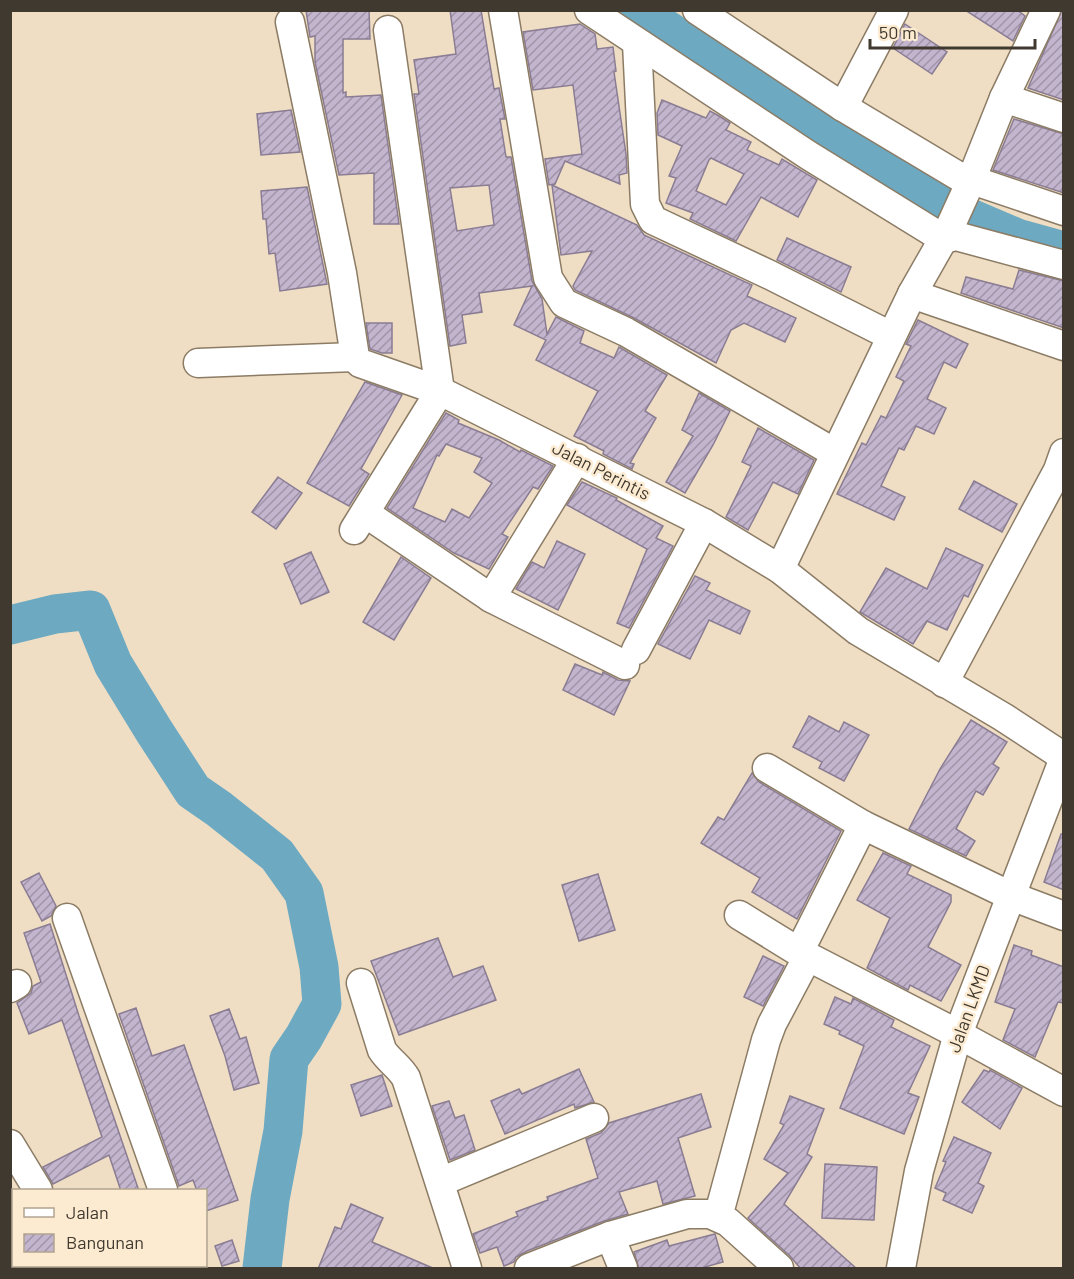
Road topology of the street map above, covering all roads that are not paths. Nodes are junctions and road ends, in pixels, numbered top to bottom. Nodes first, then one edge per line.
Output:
1 (503, 10) edge
2 (590, 10) edge
3 (697, 10) edge
4 (894, 10) edge
5 (1046, 10) edge
6 (290, 22) dead end
7 (388, 30) dead end
8 (637, 43) junction
9 (1004, 98) junction
10 (843, 107) junction
11 (1064, 118) edge
12 (970, 182) junction
13 (1064, 211) edge
14 (946, 234) junction
15 (1064, 265) edge
16 (912, 294) junction
17 (891, 336) junction
18 (1064, 346) edge
19 (355, 357) junction
20 (198, 363) dead end
21 (440, 391) junction
22 (835, 453) junction
23 (577, 458) junction
24 (1062, 465) edge
25 (704, 523) junction
26 (780, 569) junction
27 (491, 598) junction
28 (944, 683) junction
29 (1064, 757) edge
30 (767, 768) dead end
31 (862, 825) junction
32 (1011, 896) junction
33 (739, 915) dead end
34 (1064, 916) edge
35 (67, 918) dead end
36 (803, 954) junction
37 (361, 984) dead end
38 (958, 1034) junction
39 (1064, 1092) edge
40 (594, 1118) dead end
41 (10, 1144) edge
42 (440, 1182) junction
43 (37, 1189) edge
44 (163, 1189) edge
45 (718, 1217) junction
46 (610, 1236) junction
47 (466, 1269) edge
48 (529, 1269) edge
49 (622, 1269) edge
50 (779, 1269) edge
51 (901, 1269) edge

1 - 22 street
2 - 8 street
3 - 10 street
4 - 10 street
5 - 9 street
6 - 19 street
7 - 21 street
8 - 14 street
8 - 17 street
9 - 11 street
9 - 12 street
10 - 12 street
12 - 13 street
12 - 14 street
14 - 15 street
14 - 16 street
16 - 17 street
16 - 18 street
17 - 22 street
19 - 20 street
19 - 21 street, Jalan Perintis
21 - 23 street, Jalan Perintis
21 - 27 street
22 - 26 street
23 - 25 street, Jalan Perintis
23 - 27 street
24 - 28 street
25 - 26 street, Jalan Perintis
25 - 27 street
26 - 28 street, Jalan Perintis
28 - 29 street, Jalan Perintis
29 - 32 street, Jalan LKMD
30 - 31 street
31 - 32 street
31 - 36 street
32 - 34 street
32 - 38 street, Jalan LKMD
33 - 36 street
35 - 44 street
36 - 38 street
36 - 45 street
37 - 42 street
38 - 39 street
38 - 51 street, Jalan LKMD
40 - 42 street
41 - 43 street
42 - 47 street
45 - 46 street
45 - 50 street
46 - 48 street
46 - 49 street

